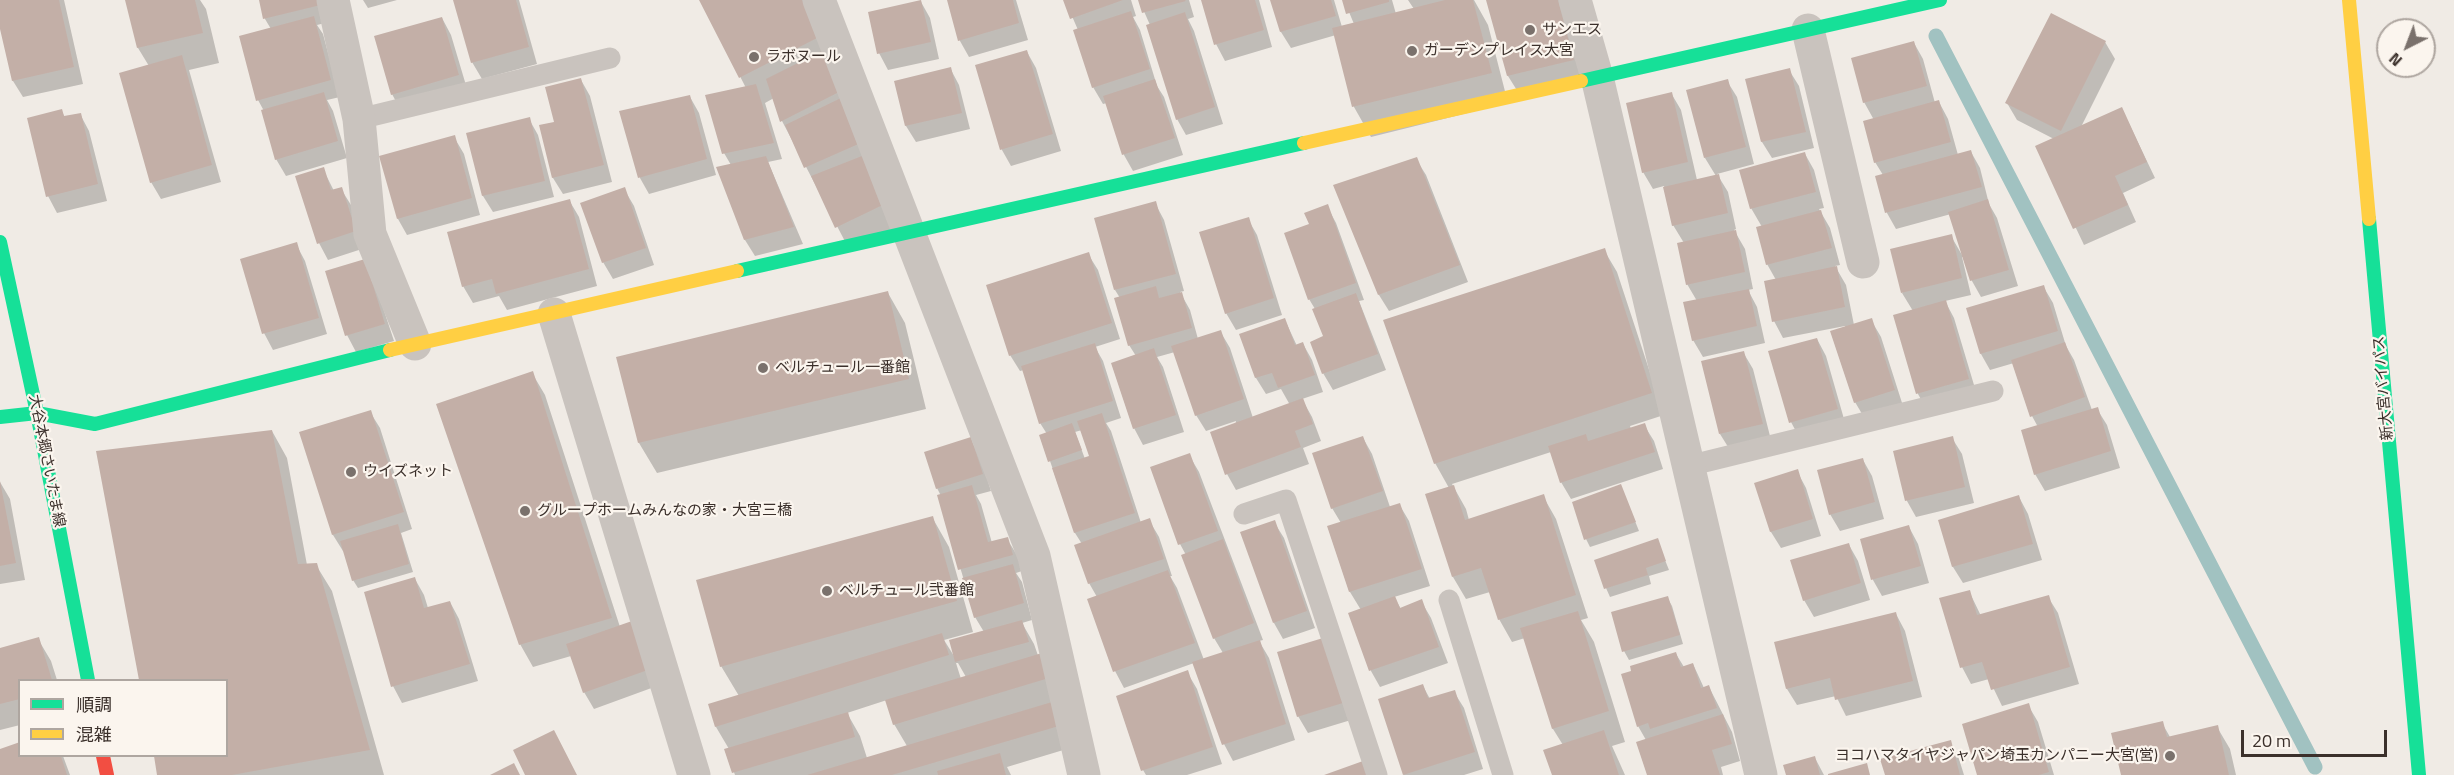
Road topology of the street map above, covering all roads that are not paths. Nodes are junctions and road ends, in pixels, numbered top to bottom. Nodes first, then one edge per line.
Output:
1 (333, 0) edge
2 (819, 0) edge
3 (1575, 0) edge
4 (1940, 0) edge
5 (2349, 0) edge
6 (1808, 30) junction
7 (610, 58) dead end
8 (1597, 77) junction
9 (359, 119) junction
10 (910, 234) junction
11 (0, 242) edge
12 (1863, 262) dead end
13 (554, 314) junction
14 (415, 344) junction
15 (1993, 392) dead end
16 (37, 413) junction
17 (0, 417) edge
18 (1688, 466) junction
19 (1244, 514) dead end
20 (1449, 600) dead end
21 (88, 679) edge
22 (103, 757) edge
23 (107, 775) edge
24 (694, 775) edge
25 (1084, 775) edge
26 (1377, 775) edge
27 (1503, 775) edge
28 (1761, 775) edge
29 (2419, 775) edge

1 - 9 street
2 - 10 street
3 - 8 street
4 - 6 main road
5 - 29 main road, 新大宮バイパス
6 - 8 main road
6 - 12 street
7 - 9 lane
8 - 10 main road
8 - 18 street
9 - 14 street
10 - 13 main road
10 - 25 street
11 - 16 main road, 大谷本郷さいたま線
13 - 14 main road
13 - 24 street
14 - 16 main road
15 - 18 lane
16 - 17 main road
16 - 21 main road, 大谷本郷さいたま線
18 - 28 street
19 - 26 lane
20 - 27 lane
22 - 23 main road

